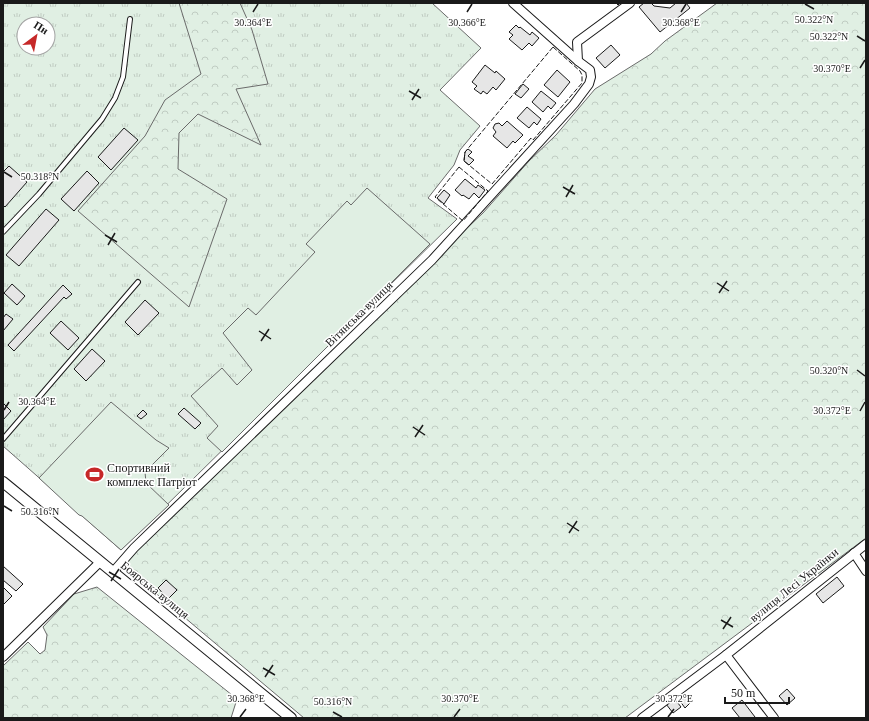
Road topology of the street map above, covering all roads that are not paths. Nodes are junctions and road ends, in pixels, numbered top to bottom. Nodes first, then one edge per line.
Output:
1 (513, 3) edge
2 (630, 3) edge
3 (130, 19) dead end
4 (578, 61) junction
5 (3, 232) edge
6 (138, 282) dead end
7 (3, 439) edge
8 (3, 482) edge
9 (866, 544) edge
10 (854, 553) junction
11 (100, 562) junction
12 (866, 571) edge
13 (114, 572) junction
14 (726, 655) junction
15 (3, 658) edge
16 (291, 718) edge
17 (642, 718) edge
18 (774, 718) edge

1 - 4 street, Вітянська вулиця
2 - 4 street
3 - 5 lane
4 - 13 street, Вітянська вулиця
6 - 7 lane
8 - 11 street, Боярська вулиця
9 - 10 street, вулиця Лесі Українки
10 - 12 street
10 - 14 street, вулиця Лесі Українки
11 - 13 street, Боярська вулиця
11 - 15 street
13 - 16 street, Боярська вулиця
14 - 17 street, вулиця Лесі Українки
14 - 18 street

